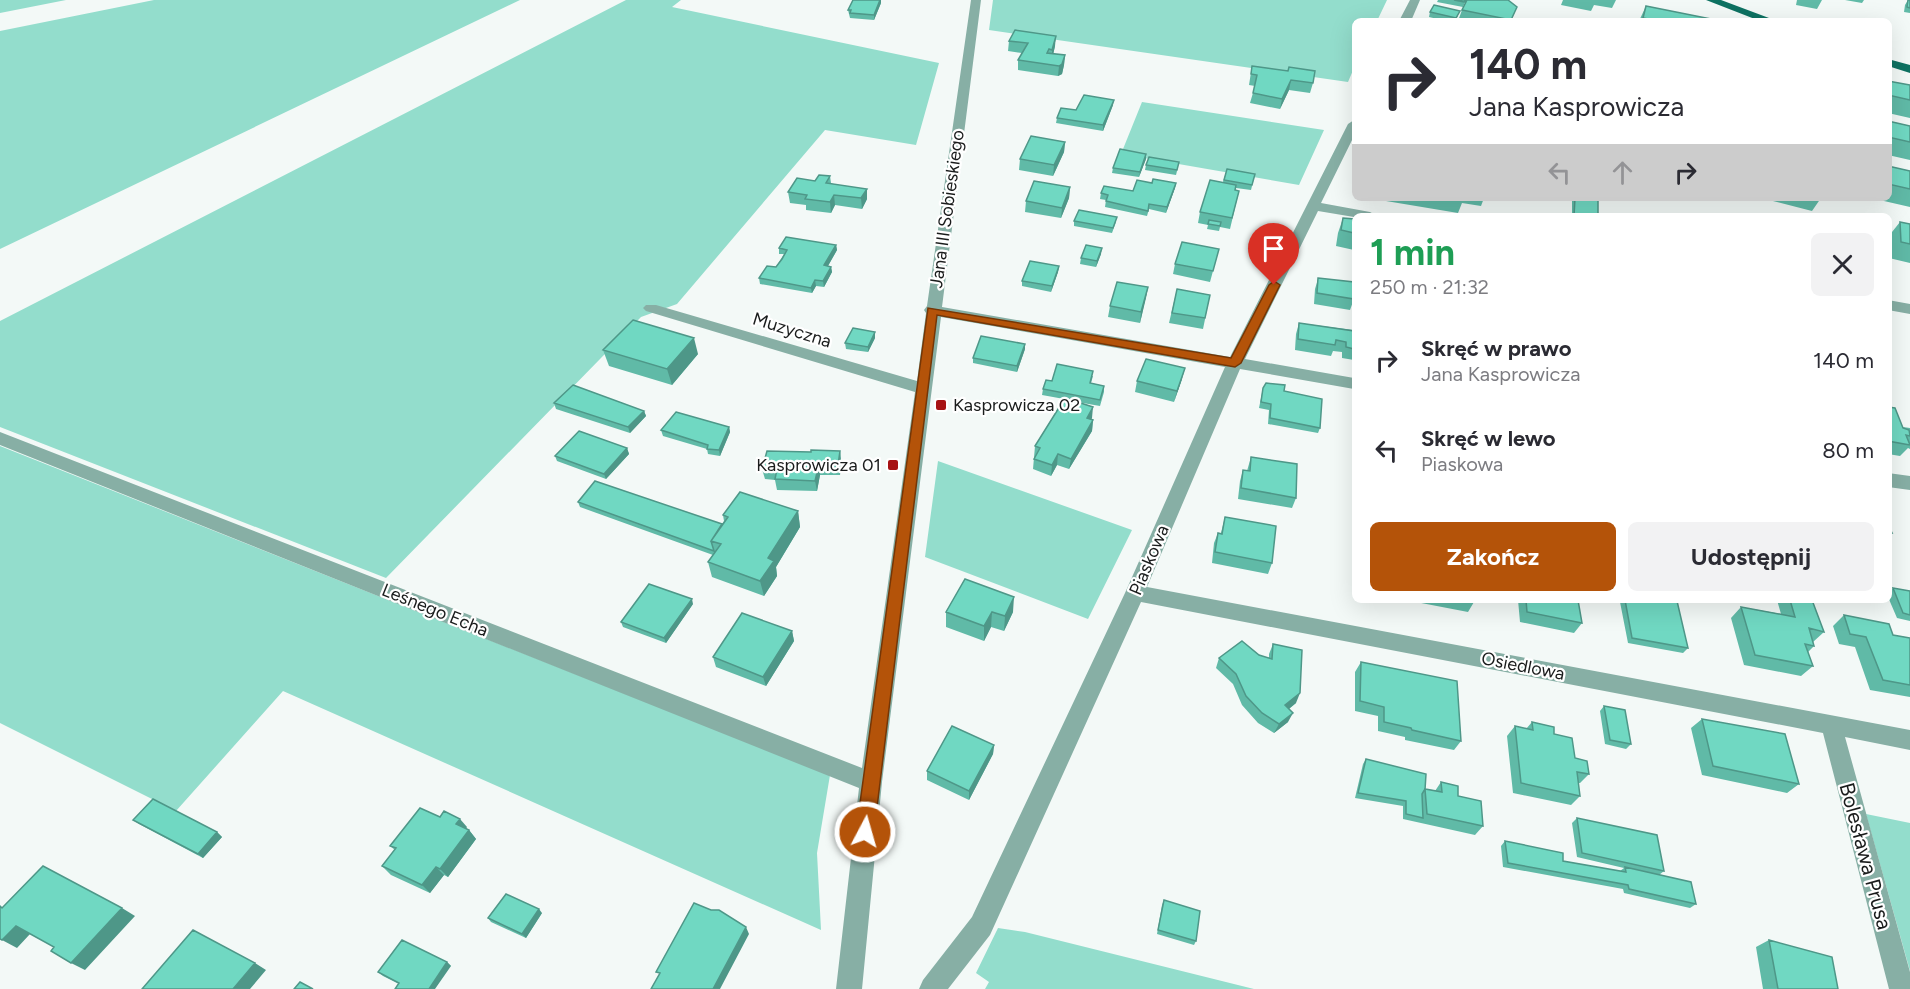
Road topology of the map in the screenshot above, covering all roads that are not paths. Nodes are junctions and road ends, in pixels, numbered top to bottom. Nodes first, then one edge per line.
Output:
1 (976, 0) edge
2 (1415, 0) edge
3 (1711, 0) edge
4 (1406, 18) edge
5 (1762, 18) edge
6 (1892, 63) edge
7 (1910, 69) edge
8 (1352, 128) edge
9 (1314, 206) junction
10 (1354, 213) edge
11 (1892, 306) edge
12 (651, 308) dead end
13 (1910, 309) edge
14 (932, 310) junction
15 (1235, 363) junction
16 (1352, 384) edge
17 (923, 389) junction
18 (0, 438) edge
19 (1892, 481) edge
20 (1910, 483) edge
21 (1135, 593) junction
22 (1831, 724) junction
23 (1910, 740) edge
24 (871, 782) junction
25 (849, 989) edge
26 (932, 989) edge
27 (1902, 989) edge

1 - 14 street, Jana III Sobieskiego
2 - 4 street
3 - 5 main road
6 - 7 main road
8 - 9 street, Piaskowa
9 - 10 street
9 - 15 street, Piaskowa
11 - 13 street
12 - 17 street, Muzyczna
14 - 15 street
14 - 17 street, Jana III Sobieskiego
15 - 16 street
15 - 21 street, Piaskowa
17 - 24 street, Jana III Sobieskiego
18 - 24 street, Leśnego Echa
19 - 20 street
21 - 22 street, Osiedlowa
21 - 26 street, Piaskowa
22 - 23 street, Osiedlowa
22 - 27 street, Bolesława Prusa
24 - 25 street, Jana III Sobieskiego

